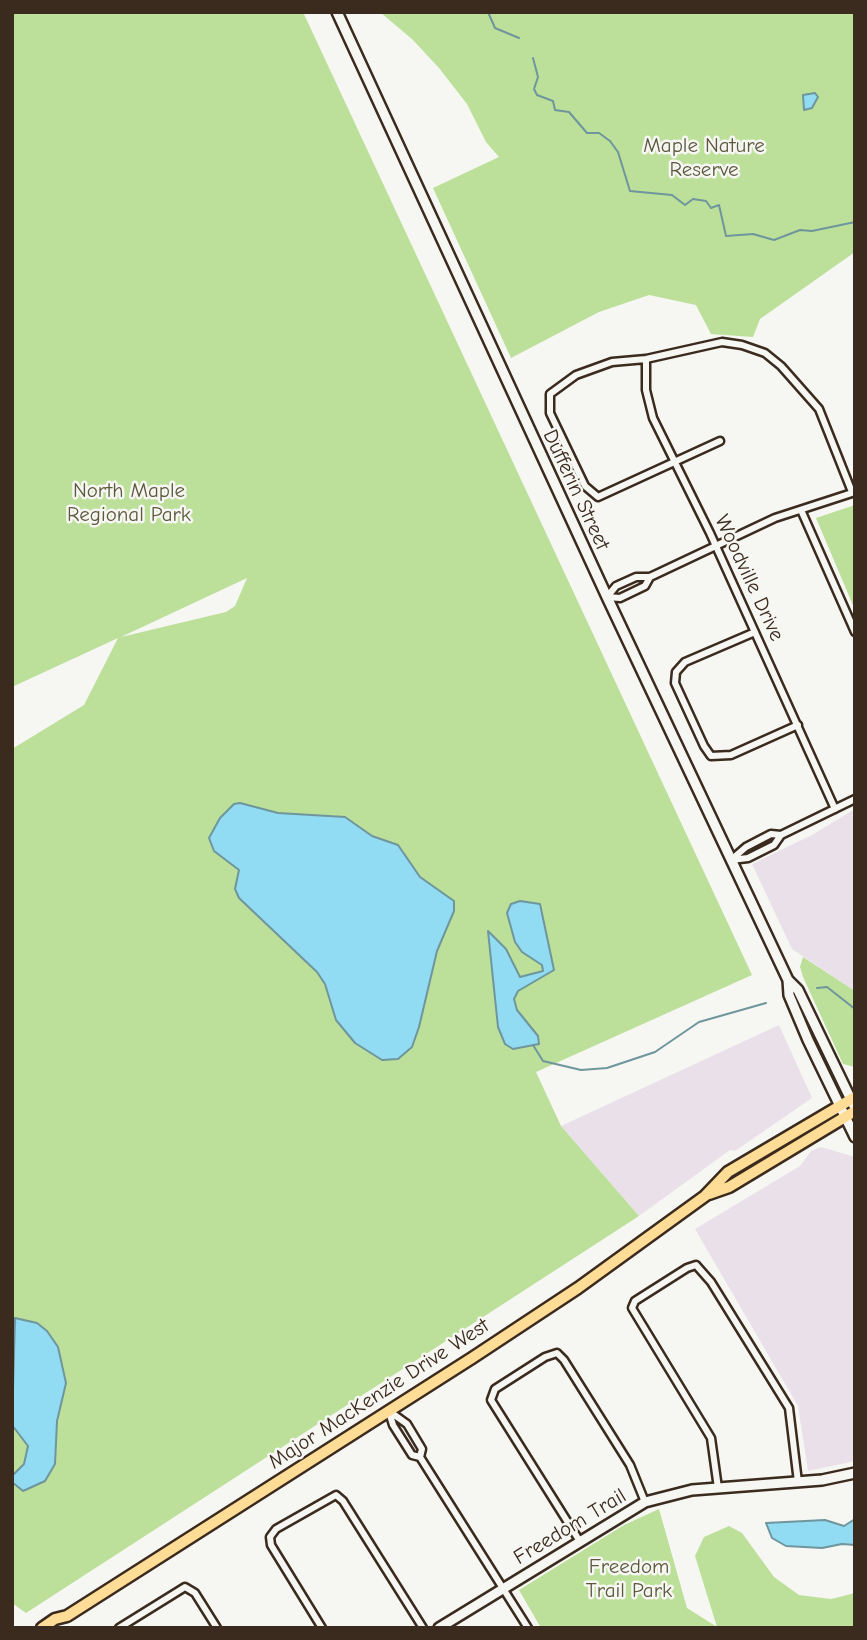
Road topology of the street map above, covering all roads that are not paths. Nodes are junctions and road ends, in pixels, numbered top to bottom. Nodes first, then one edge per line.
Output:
1 (337, 12) edge
2 (646, 359) junction
3 (720, 441) dead end
4 (674, 463) junction
5 (853, 492) edge
6 (801, 510) junction
7 (716, 547) junction
8 (649, 577) junction
9 (607, 597) junction
10 (755, 632) junction
11 (855, 632) edge
12 (798, 724) junction
13 (855, 799) edge
14 (835, 808) junction
15 (781, 835) junction
16 (731, 860) junction
17 (788, 980) junction
18 (854, 1104) edge
19 (839, 1105) junction
20 (845, 1117) junction
21 (855, 1138) edge
22 (705, 1196) junction
23 (389, 1411) junction
24 (420, 1457) junction
25 (855, 1473) edge
26 (799, 1482) junction
27 (718, 1488) junction
28 (645, 1502) junction
29 (579, 1540) junction
30 (503, 1588) junction
31 (67, 1616) junction
32 (42, 1628) edge
33 (62, 1628) edge
34 (119, 1628) edge
35 (216, 1628) edge
36 (323, 1628) edge
37 (423, 1628) edge
38 (439, 1628) edge
39 (528, 1628) edge

1 - 9 main road, Dufferin Street
2 - 4 street, Woodville Drive
2 - 4 street
2 - 5 street
3 - 4 street
4 - 7 street, Woodville Drive
5 - 6 street
6 - 7 street
6 - 11 street
7 - 8 street
7 - 10 street, Woodville Drive
8 - 9 street
8 - 9 street
9 - 16 main road, Dufferin Street
10 - 12 street, Woodville Drive
10 - 12 street
12 - 14 street, Woodville Drive
13 - 14 street
14 - 15 street
15 - 16 street
15 - 16 street
16 - 17 main road, Dufferin Street
17 - 18 main road, Dufferin Street
17 - 19 main road, Dufferin Street
18 - 19 main road, Major MacKenzie Drive West
18 - 20 main road, Major MacKenzie Drive West
19 - 20 main road, Dufferin Street
19 - 22 main road, Major MacKenzie Drive West
20 - 21 main road, Dufferin Street
20 - 22 main road, Major MacKenzie Drive West
22 - 23 main road, Major MacKenzie Drive West
23 - 24 street
23 - 24 street
23 - 31 main road, Major MacKenzie Drive West
24 - 30 street
25 - 26 main road, Freedom Trail
26 - 27 main road, Freedom Trail
26 - 27 street
27 - 28 main road, Freedom Trail
28 - 29 main road, Freedom Trail
28 - 29 street
29 - 30 main road, Freedom Trail
30 - 38 main road, Freedom Trail
30 - 39 street
31 - 32 main road, Major MacKenzie Drive West
31 - 33 main road
34 - 35 street
36 - 37 street

